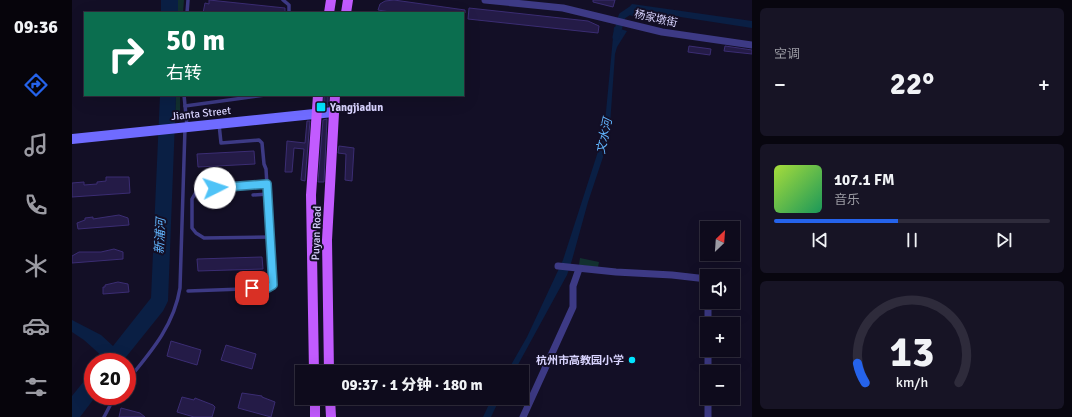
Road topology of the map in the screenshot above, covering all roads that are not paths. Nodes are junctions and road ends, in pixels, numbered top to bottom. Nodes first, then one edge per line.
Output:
1 (188, 0) edge
2 (283, 0) edge
3 (331, 0) edge
4 (348, 0) edge
5 (485, 0) edge
6 (187, 12) edge
7 (289, 12) edge
8 (329, 12) edge
9 (346, 12) edge
10 (752, 45) edge
11 (184, 96) edge
12 (257, 96) edge
13 (318, 96) edge
14 (335, 96) edge
15 (185, 106) junction
16 (333, 112) junction
17 (316, 113) junction
18 (219, 123) junction
19 (183, 127) junction
20 (72, 139) edge
21 (267, 184) junction
22 (268, 194) junction
23 (253, 195) dead end
24 (271, 237) junction
25 (558, 266) dead end
26 (575, 269) junction
27 (700, 279) edge
28 (188, 291) dead end
29 (314, 365) edge
30 (329, 365) edge
31 (136, 370) edge
32 (110, 405) edge
33 (315, 405) edge
34 (330, 405) edge
35 (708, 405) edge
36 (104, 417) edge
37 (315, 417) edge
38 (331, 417) edge
39 (522, 417) edge
40 (708, 417) edge

1 - 6 lane
2 - 7 lane
3 - 8 main road
4 - 9 main road
5 - 10 street, 杨家墩街
11 - 15 lane
12 - 15 lane
13 - 17 main road, Puyan Road
14 - 16 main road, Puyan Road
15 - 19 lane
16 - 17 street, Jianta Street
16 - 30 main road, Puyan Road
17 - 18 street, Jianta Street
17 - 29 main road, Puyan Road
18 - 19 street, Jianta Street
18 - 21 lane
19 - 20 street, Jianta Street
19 - 31 lane
21 - 22 lane
21 - 24 lane
22 - 23 lane
22 - 24 lane
24 - 28 lane
25 - 26 street
26 - 27 street
26 - 39 street
32 - 36 lane
33 - 37 main road
34 - 38 main road
35 - 40 street

